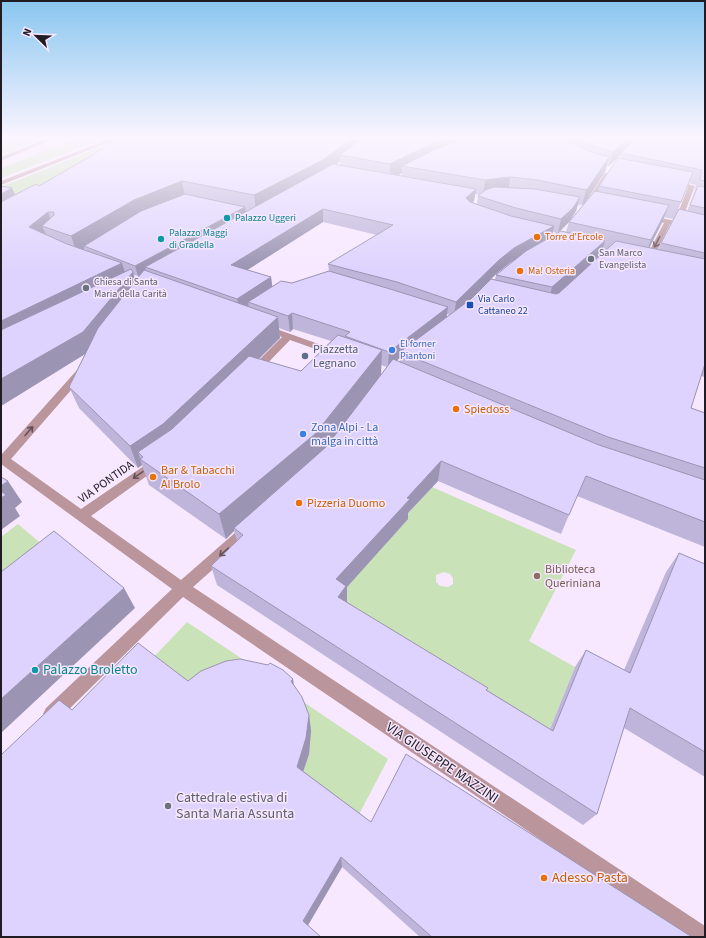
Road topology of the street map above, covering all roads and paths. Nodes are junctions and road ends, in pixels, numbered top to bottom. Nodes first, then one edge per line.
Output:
1 (601, 183) edge
2 (676, 183) edge
3 (580, 214) edge
4 (644, 216) edge
5 (668, 222) junction
6 (677, 224) junction
7 (705, 230) edge
8 (647, 263) edge
9 (254, 324) edge
10 (288, 337) junction
11 (346, 358) edge
12 (86, 366) edge
13 (248, 377) edge
14 (168, 454) edge
15 (2, 459) edge
16 (81, 516) junction
17 (257, 522) edge
18 (182, 588) junction
19 (40, 725) edge
20 (703, 937) edge

1 - 3 street
2 - 6 street
4 - 5 street
5 - 6 street
5 -> 8 street
6 - 7 street
9 - 10 street
10 - 11 street
10 - 13 street
15 -> 12 street
14 -> 16 street, VIA PONTIDA
15 - 16 street, VIA GIUSEPPE MAZZINI
16 - 18 street, VIA GIUSEPPE MAZZINI
17 -> 18 street
18 - 19 street
18 - 20 street, VIA GIUSEPPE MAZZINI

